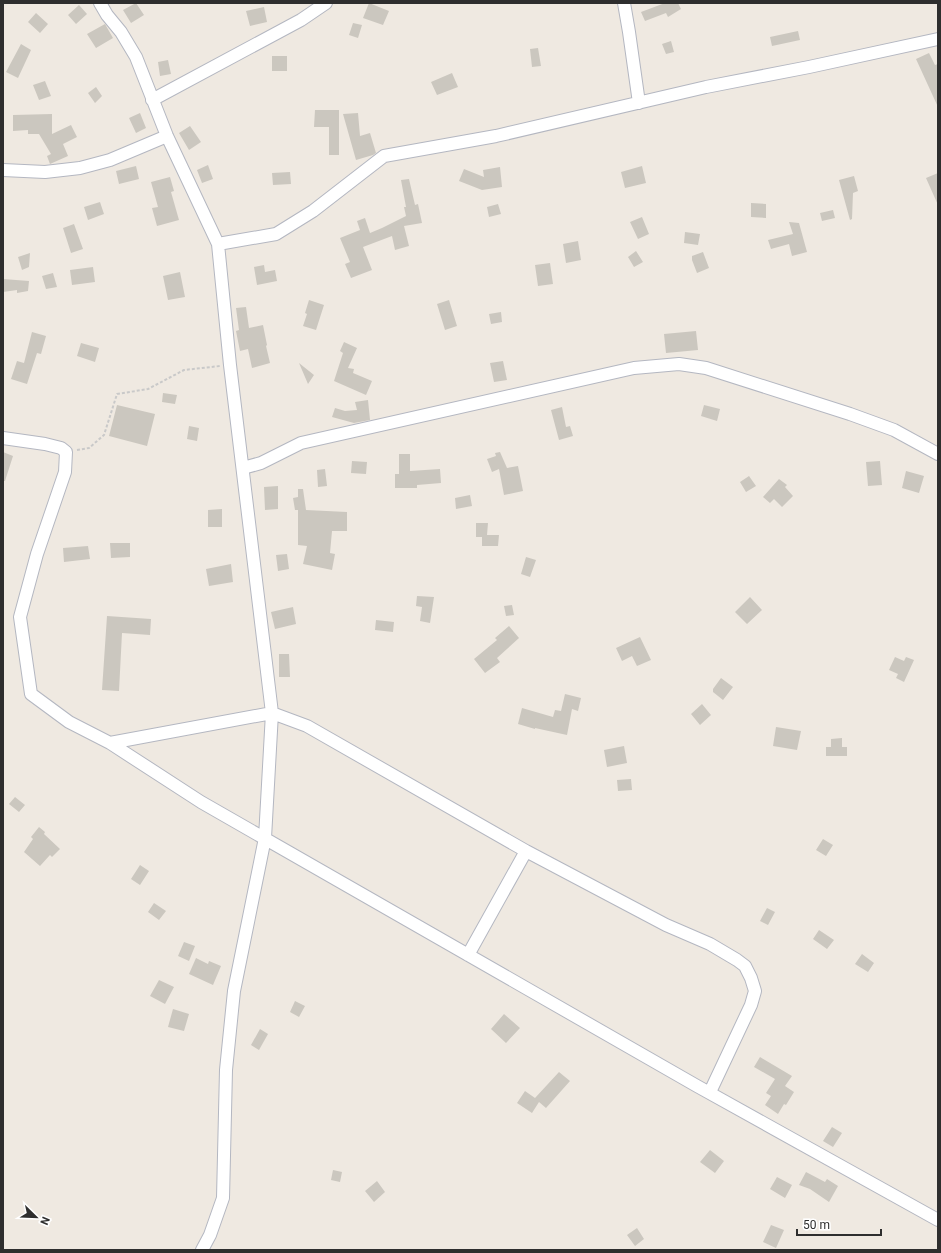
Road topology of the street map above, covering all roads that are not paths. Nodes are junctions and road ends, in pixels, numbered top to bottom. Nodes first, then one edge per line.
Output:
1 (100, 3) edge
2 (326, 3) edge
3 (624, 3) edge
4 (938, 39) edge
5 (152, 100) junction
6 (638, 103) junction
7 (167, 136) junction
8 (3, 170) edge
9 (218, 244) junction
10 (3, 438) edge
11 (938, 454) edge
12 (243, 468) junction
13 (272, 713) junction
14 (110, 743) junction
15 (265, 838) junction
16 (526, 851) junction
17 (468, 955) junction
18 (710, 1092) junction
19 (938, 1220) edge
20 (202, 1250) edge

1 - 5 street
2 - 5 street
3 - 6 street
4 - 6 street
5 - 7 street
6 - 9 street
7 - 8 street
7 - 9 street
9 - 12 street
10 - 14 street
11 - 12 street
12 - 13 street
13 - 14 street
13 - 15 street
13 - 16 street
14 - 15 street
15 - 17 street
15 - 20 street
16 - 17 street
16 - 18 street
17 - 18 street
18 - 19 street

